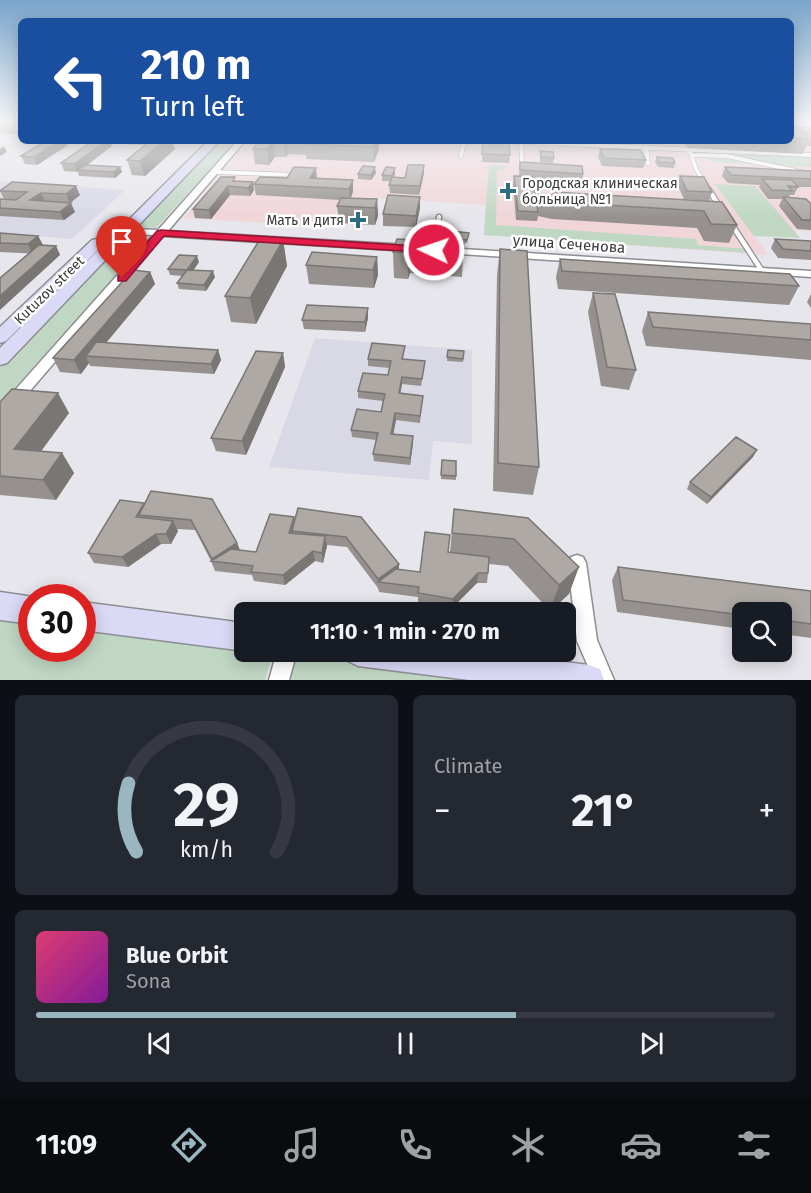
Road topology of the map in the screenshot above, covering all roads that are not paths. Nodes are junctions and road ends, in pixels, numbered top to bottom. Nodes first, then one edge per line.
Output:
1 (188, 155) edge
2 (199, 155) edge
3 (229, 155) edge
4 (522, 155) edge
5 (646, 155) edge
6 (691, 155) edge
7 (715, 155) edge
8 (522, 163) edge
9 (648, 164) edge
10 (214, 172) junction
11 (811, 174) edge
12 (301, 175) edge
13 (439, 217) dead end
14 (118, 230) junction
15 (161, 233) junction
16 (434, 250) junction
17 (762, 271) junction
18 (811, 274) edge
19 (0, 337) edge
20 (0, 359) edge
21 (0, 416) edge
22 (577, 563) edge
23 (0, 606) edge
24 (18, 608) edge
25 (96, 618) edge
26 (234, 636) edge
27 (284, 662) edge
28 (446, 662) edge
29 (279, 680) edge
30 (589, 680) edge
31 (604, 680) edge

1 - 14 main road, Kutuzov street
2 - 14 main road, Kutuzov street
3 - 10 street
4 - 8 lane
5 - 9 lane
6 - 17 lane
7 - 11 lane
10 - 12 lane
10 - 15 street
13 - 16 lane
14 - 15 street, улица Сеченова
14 - 19 main road, Kutuzov street
14 - 20 main road, Kutuzov street
15 - 16 street, улица Сеченова
15 - 21 street
16 - 17 street, улица Сеченова
17 - 18 street, улица Сеченова
22 - 31 street
23 - 24 main road
25 - 26 main road
27 - 29 street
28 - 30 main road

